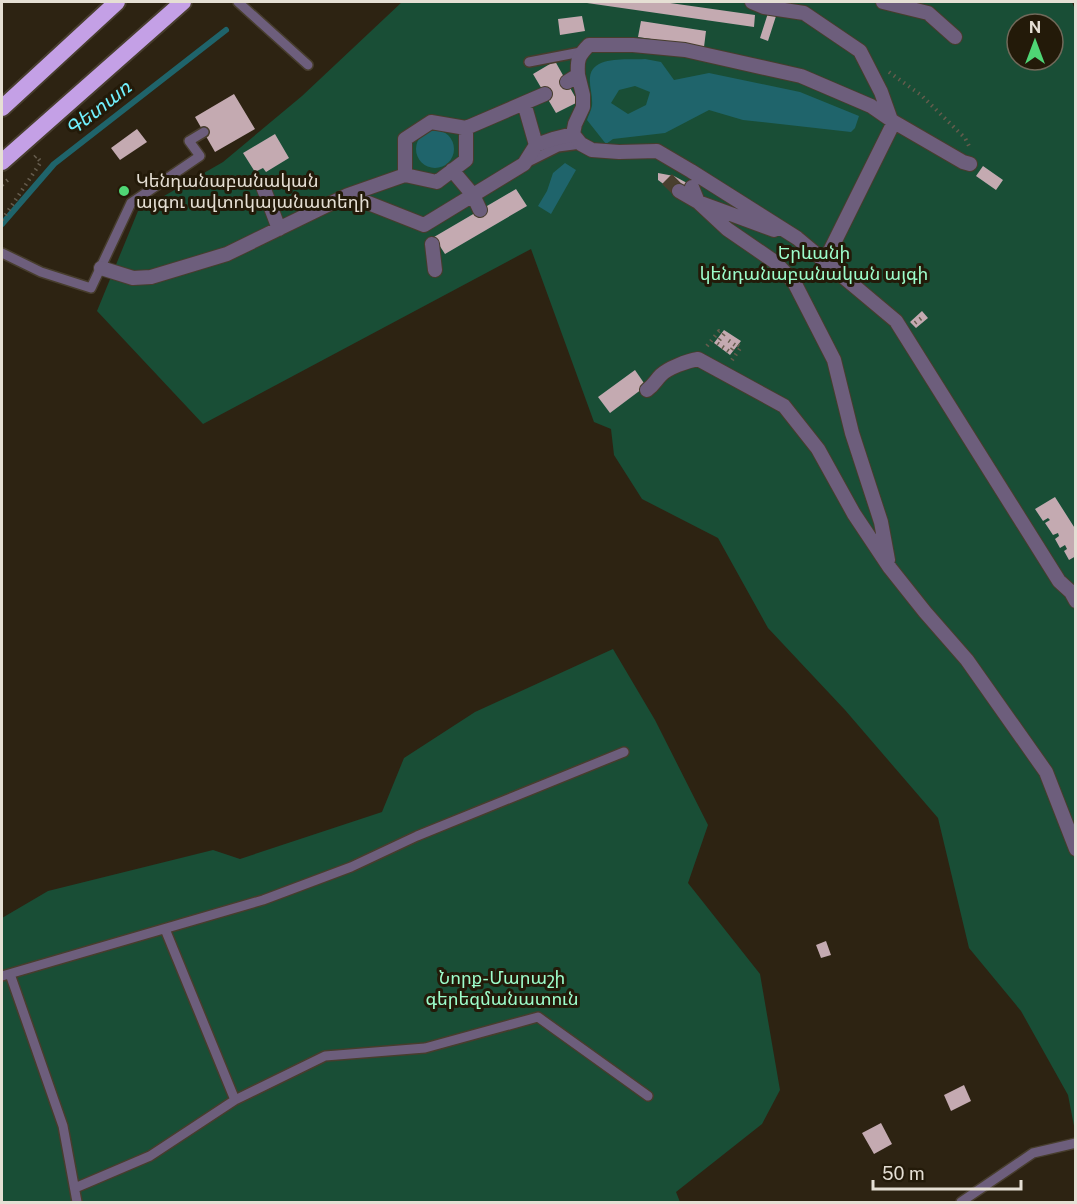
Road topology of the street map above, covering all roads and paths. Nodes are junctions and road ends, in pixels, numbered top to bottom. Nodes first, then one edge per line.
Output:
1 (117, 2) edge
2 (183, 2) edge
3 (752, 2) edge
4 (883, 2) edge
5 (242, 3) edge
6 (805, 7) edge
7 (928, 7) edge
8 (955, 36) dead end
9 (581, 52) junction
10 (529, 62) dead end
11 (308, 65) dead end
12 (886, 70) dead end
13 (545, 94) dead end
14 (524, 103) junction
15 (2, 108) edge
16 (893, 121) junction
17 (466, 128) junction
18 (204, 132) dead end
19 (577, 139) junction
20 (541, 144) junction
21 (2, 162) edge
22 (27, 164) dead end
23 (524, 164) junction
24 (970, 164) joint
25 (452, 170) junction
26 (405, 175) junction
27 (10, 178) dead end
28 (262, 184) dead end
29 (2, 185) edge
30 (686, 189) tunnel mouth
31 (348, 195) junction
32 (473, 195) junction
33 (698, 202) junction
34 (480, 210) dead end
35 (2, 220) edge
36 (424, 225) junction
37 (279, 229) junction
38 (796, 238) junction
39 (2, 253) edge
40 (825, 261) junction
41 (101, 268) junction
42 (435, 270) dead end
43 (924, 316) dead end
44 (913, 325) dead end
45 (724, 335) junction
46 (698, 359) junction
47 (647, 390) dead end
48 (890, 568) junction
49 (1074, 594) edge
50 (624, 752) dead end
51 (1076, 849) edge
52 (165, 929) junction
53 (6, 975) edge
54 (648, 1096) dead end
55 (236, 1100) junction
56 (1076, 1143) edge
57 (75, 1188) junction
58 (77, 1203) edge
59 (961, 1203) edge

1 - 15 highway
2 - 21 highway
3 - 6 street
4 - 7 street
5 - 11 lane
6 - 16 street
7 - 8 street
9 - 10 lane
9 - 16 street
9 - 19 street
12 - 24 path
13 - 14 street
14 - 17 street
14 - 20 street
16 - 24 street
16 - 40 street
17 - 25 street
17 - 26 street
18 - 41 lane
19 - 20 street
19 - 23 lane
19 - 38 street
20 - 23 street
22 - 35 path
23 - 32 street
25 - 26 street
25 - 32 street
26 - 31 street
27 - 29 path
28 - 37 street
30 - 33 street
31 - 36 street
31 - 37 street
32 - 34 street
32 - 36 street
33 - 38 street
33 - 48 street
36 - 42 street
37 - 41 street
38 - 40 street
39 - 41 lane
40 - 49 street
43 - 44 path
45 - 45 path
45 - 46 path
46 - 47 street
46 - 48 street
48 - 51 street
50 - 52 lane
52 - 53 lane
52 - 55 lane
53 - 57 lane
54 - 55 lane
55 - 57 lane
56 - 59 lane
57 - 58 lane

